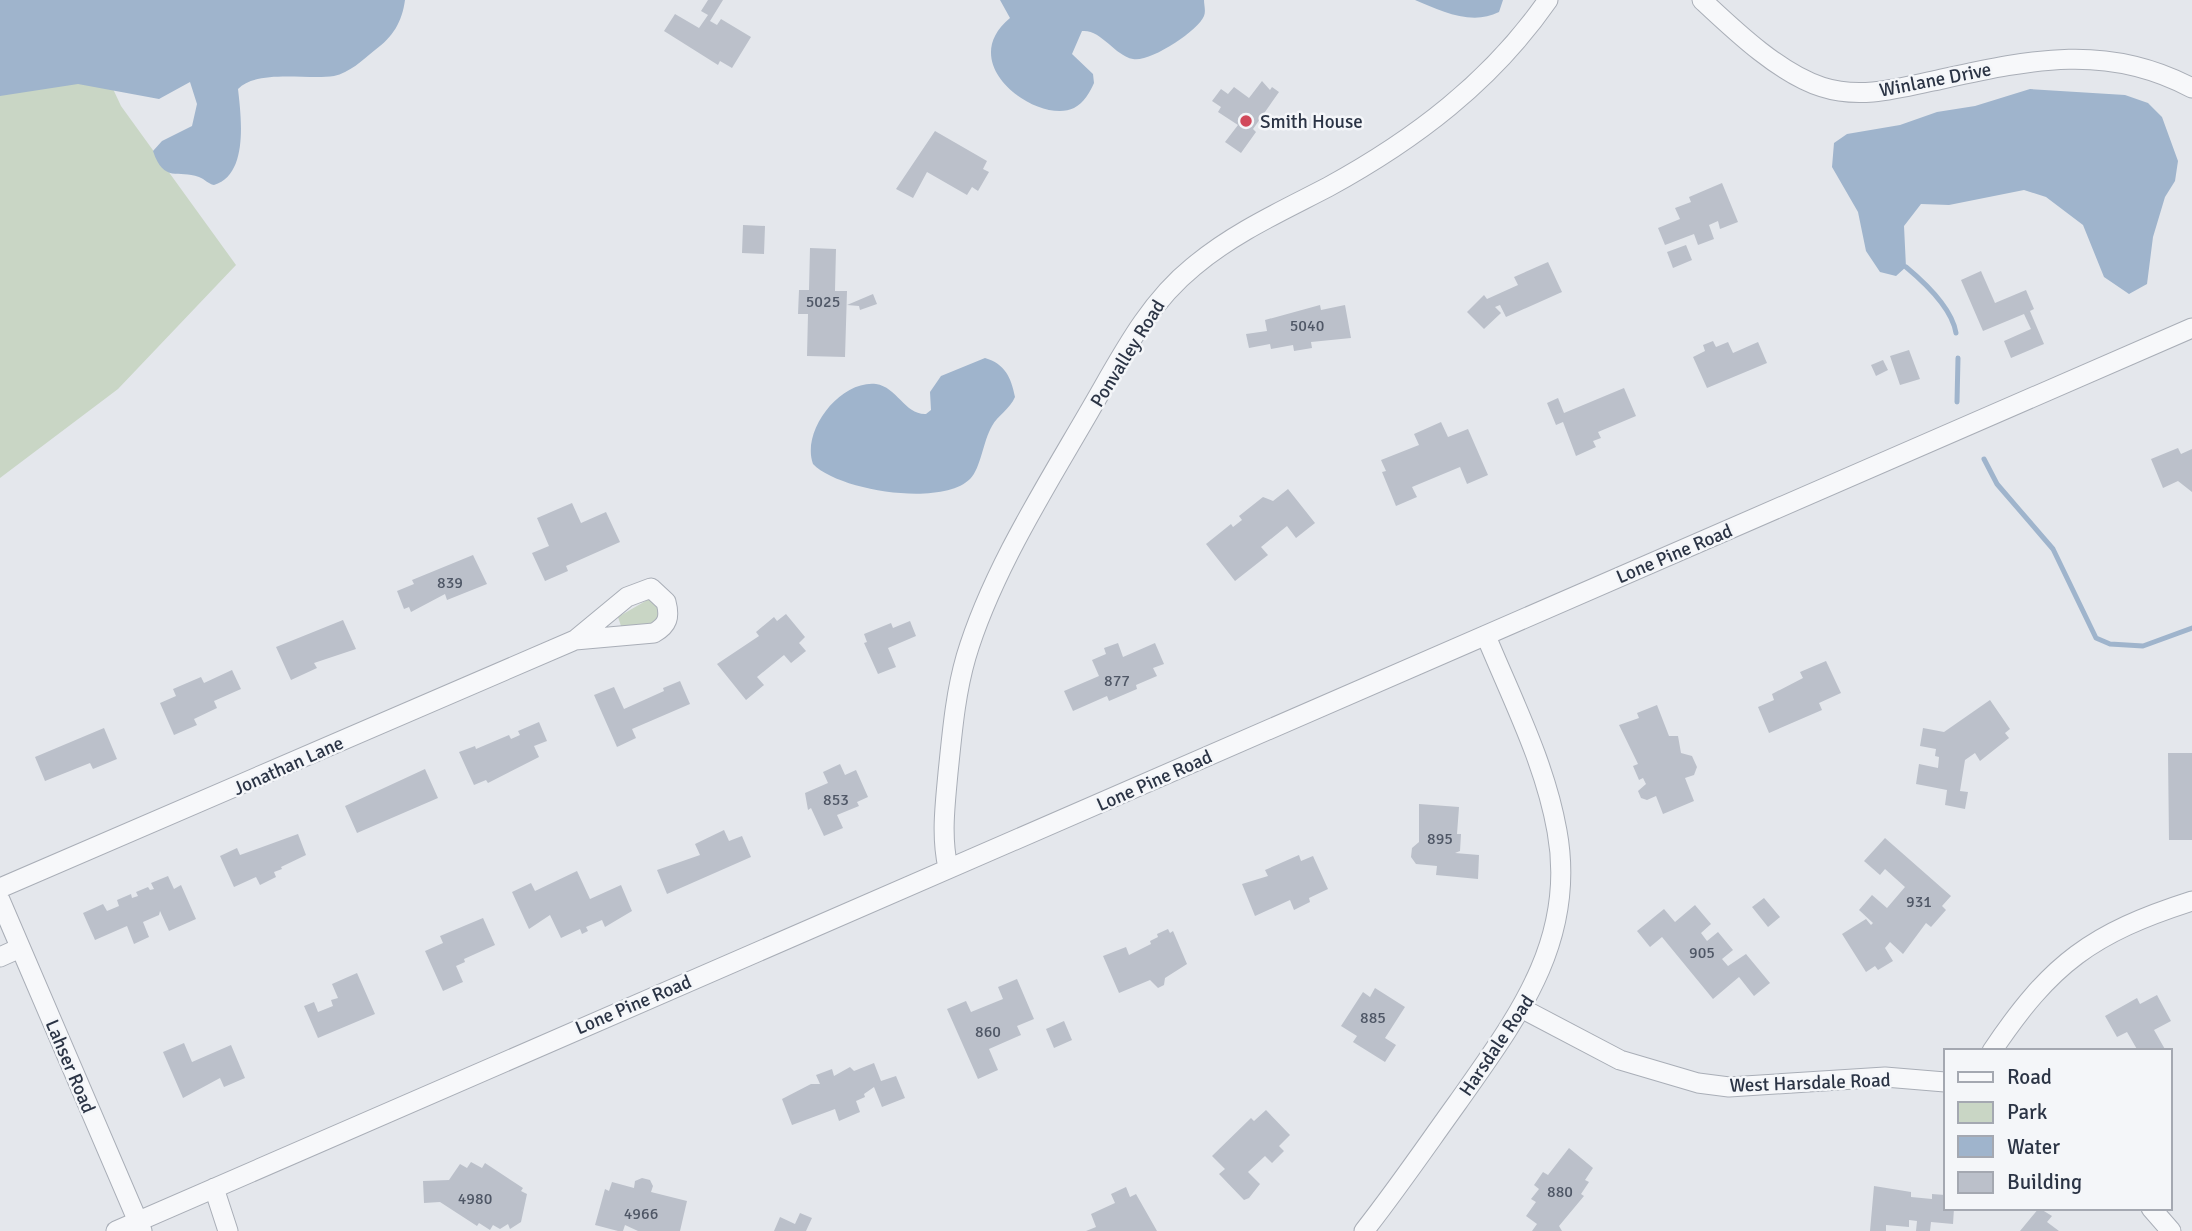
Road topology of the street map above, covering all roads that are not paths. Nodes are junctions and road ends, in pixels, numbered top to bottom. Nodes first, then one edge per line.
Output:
1 (1548, 0) edge
2 (1702, 0) edge
3 (2192, 88) edge
4 (2192, 328) edge
5 (1486, 636) junction
6 (575, 640) dead end
7 (948, 868) junction
8 (0, 888) edge
9 (0, 901) edge
10 (2192, 901) edge
11 (20, 948) junction
12 (0, 957) edge
13 (1523, 1009) junction
14 (1993, 1049) edge
15 (1944, 1082) edge
16 (214, 1188) junction
17 (2153, 1210) edge
18 (140, 1226) edge
19 (116, 1231) edge
20 (228, 1231) edge
21 (1364, 1231) edge
22 (2171, 1231) edge

1 - 7 street, Ponvalley Road
2 - 3 street, Winlane Drive
4 - 5 street, Lone Pine Road
5 - 7 street, Lone Pine Road
5 - 13 street, Harsdale Road
6 - 8 street, Jonathan Lane
7 - 16 street, Lone Pine Road
9 - 11 street, Lahser Road
10 - 14 street
11 - 12 street
11 - 18 street, Lahser Road
13 - 15 street, West Harsdale Road
13 - 21 street, Harsdale Road
16 - 18 street, Lone Pine Road
16 - 20 street
17 - 22 street
18 - 19 street, Lone Pine Road

